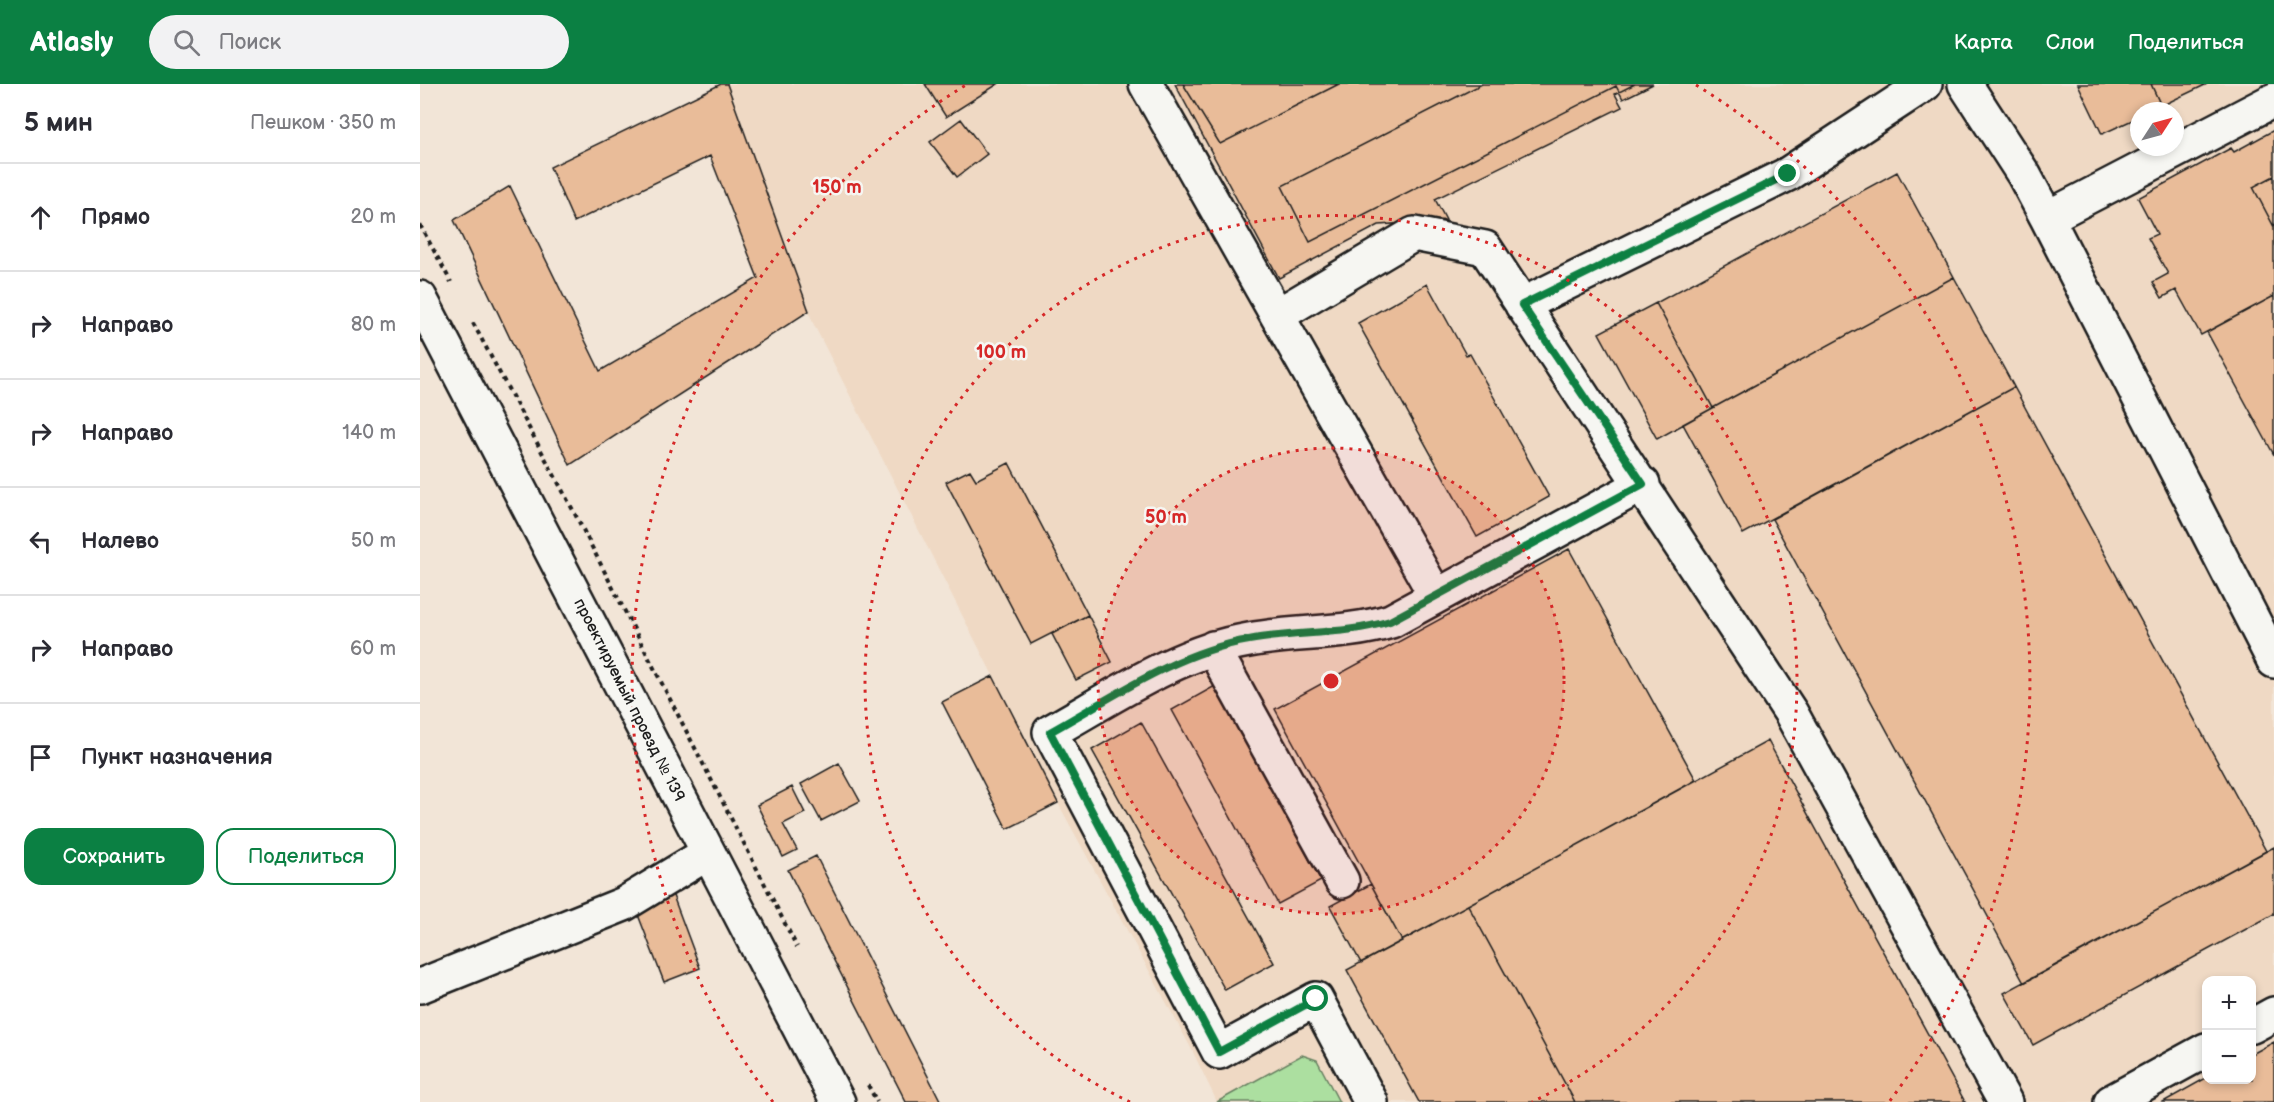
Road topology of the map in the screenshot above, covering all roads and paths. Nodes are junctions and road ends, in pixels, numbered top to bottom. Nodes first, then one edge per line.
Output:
1 (1146, 84) edge
2 (1925, 84) edge
3 (1965, 84) edge
4 (2274, 100) edge
5 (2047, 218) junction
6 (420, 225) edge
7 (453, 286) dead end
8 (420, 298) edge
9 (1522, 305) junction
10 (1278, 315) junction
11 (470, 317) dead end
12 (1643, 484) junction
13 (1436, 596) junction
14 (1213, 648) junction
15 (2274, 661) edge
16 (708, 853) junction
17 (1342, 881) dead end
18 (800, 953) dead end
19 (420, 986) edge
20 (2274, 1014) edge
21 (2256, 1024) edge
22 (2202, 1052) edge
23 (866, 1081) dead end
24 (838, 1102) edge
25 (877, 1102) edge
26 (1371, 1102) edge
27 (2005, 1102) edge
28 (2111, 1102) edge

1 - 10 street
2 - 9 street
3 - 5 street
4 - 5 street
5 - 15 street
6 - 7 path
8 - 16 street, проектируемый проезд № 139
9 - 10 street
9 - 12 street
10 - 13 street
11 - 18 path
12 - 13 street
12 - 27 street
13 - 14 street
14 - 17 street
14 - 26 street
16 - 19 street
16 - 24 street, проектируемый проезд № 139
20 - 21 street
22 - 28 street
23 - 25 path

